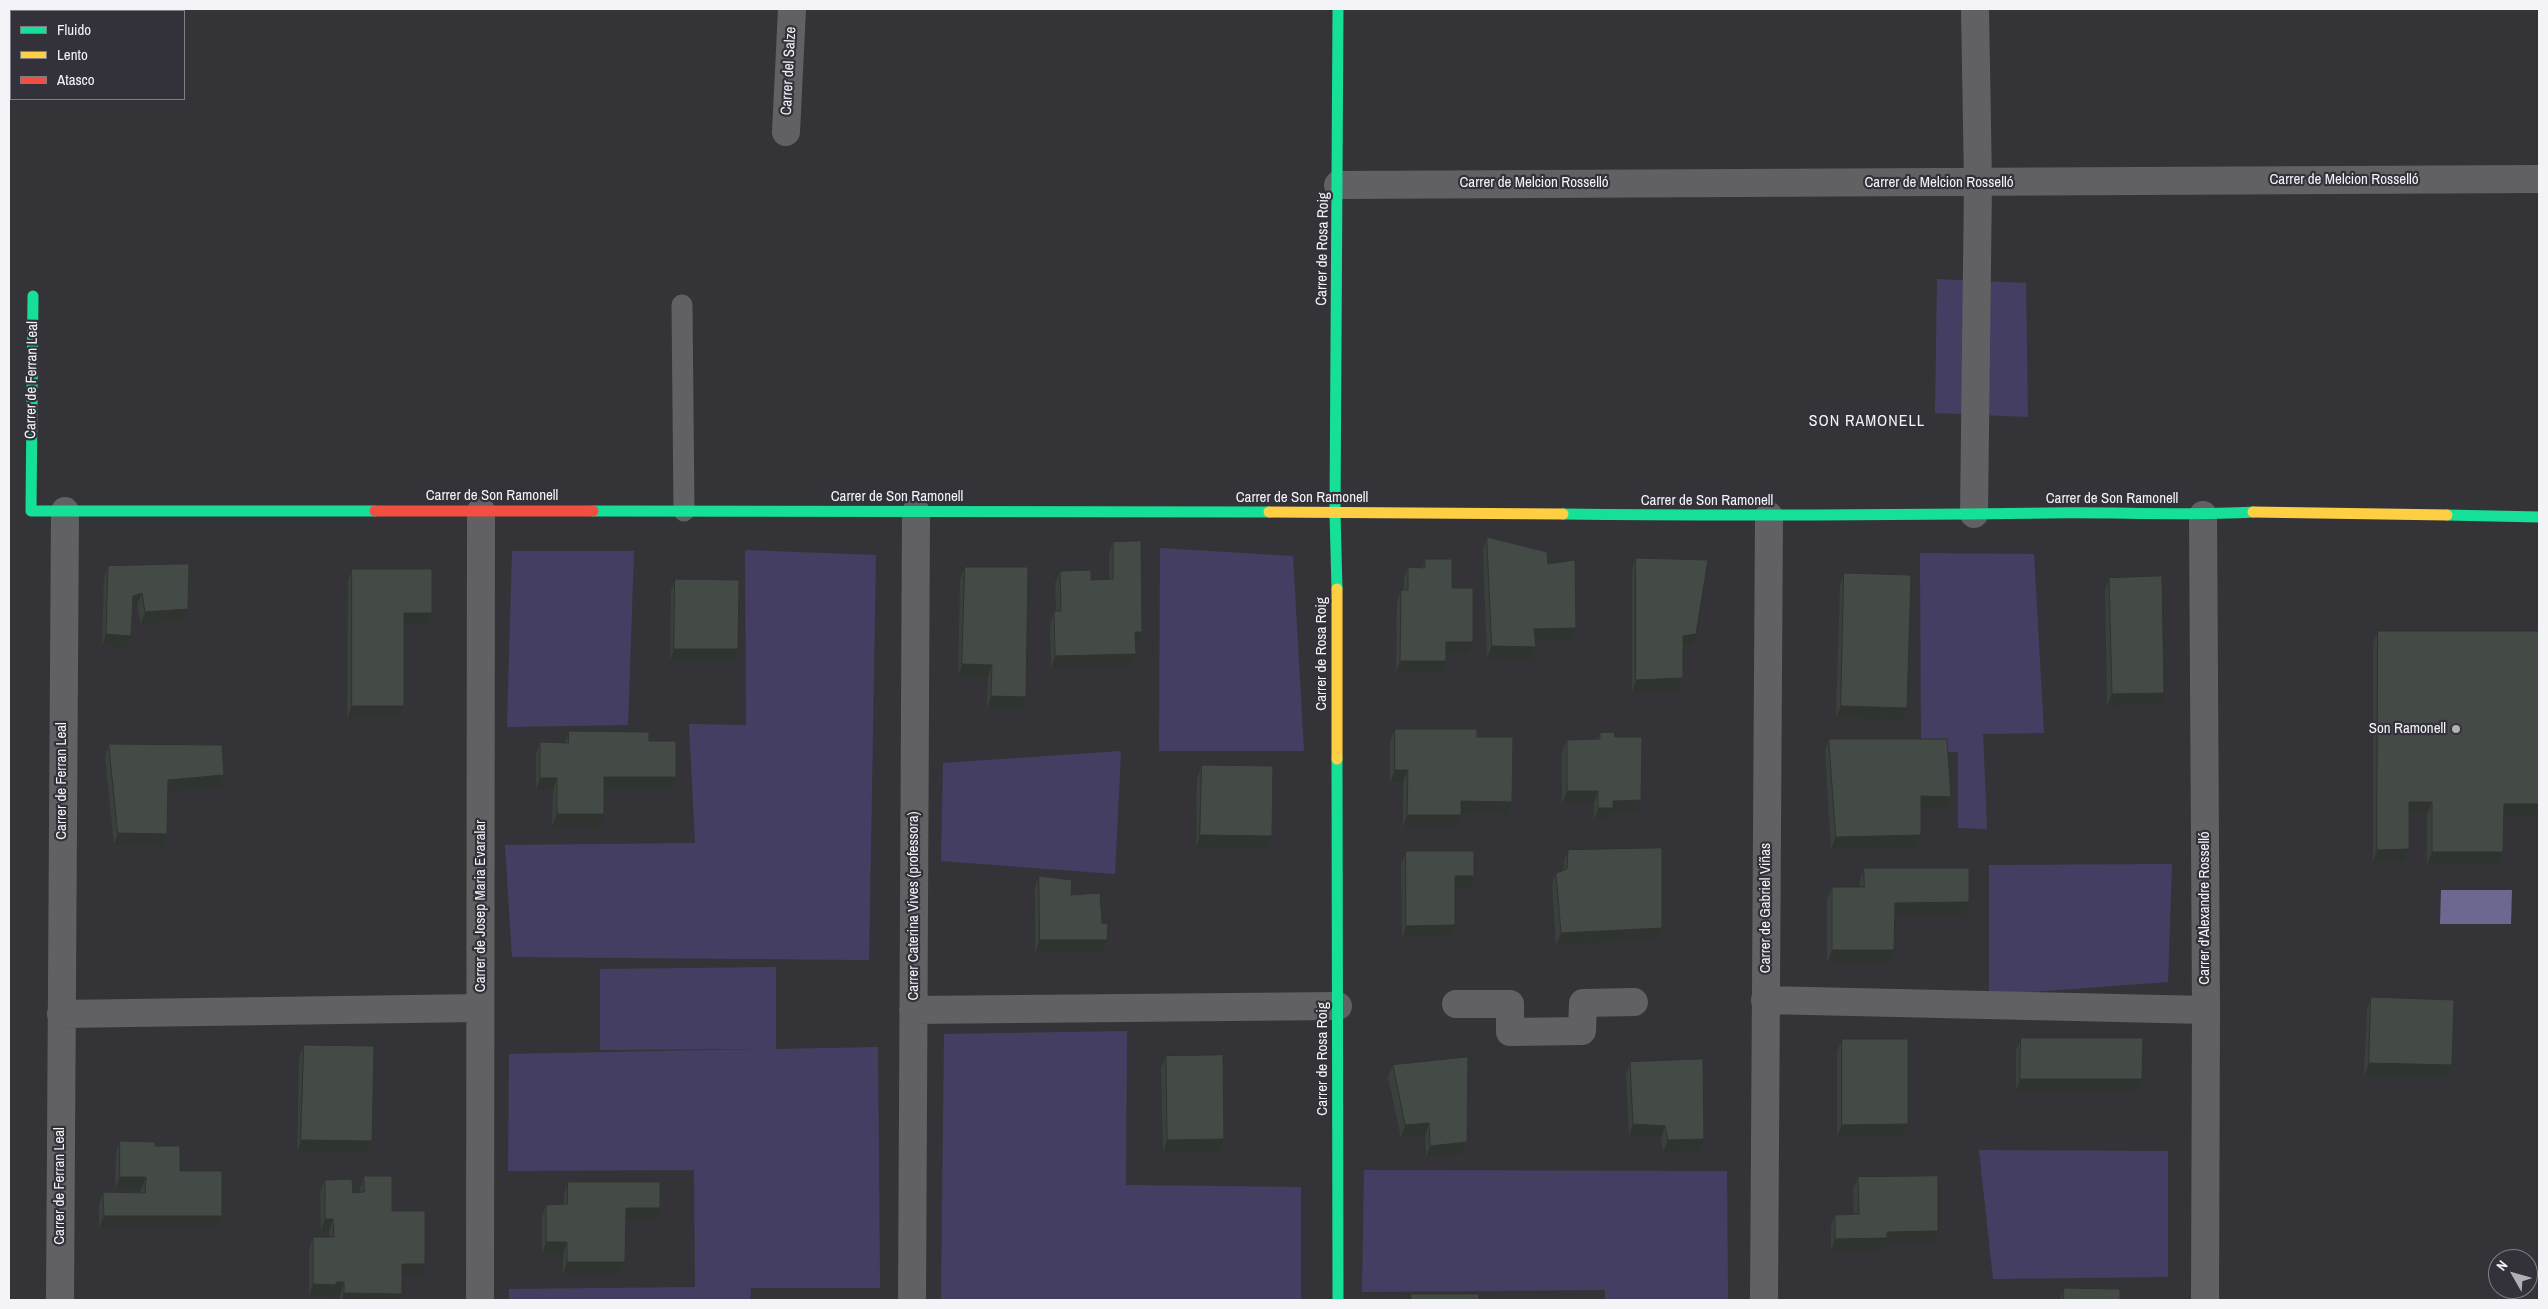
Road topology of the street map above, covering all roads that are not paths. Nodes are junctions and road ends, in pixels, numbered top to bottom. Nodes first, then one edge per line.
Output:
1 (792, 9) edge
2 (1338, 9) edge
3 (1975, 9) edge
4 (786, 132) dead end
5 (2539, 179) edge
6 (1978, 183) junction
7 (1338, 186) junction
8 (34, 296) dead end
9 (682, 305) dead end
10 (65, 511) junction
11 (482, 511) junction
12 (684, 511) junction
13 (916, 512) junction
14 (1335, 513) junction
15 (1974, 514) junction
16 (2203, 515) junction
17 (1769, 516) junction
18 (2539, 517) edge
19 (1766, 1000) junction
20 (1634, 1002) dead end
21 (1456, 1004) dead end
22 (1338, 1006) junction
23 (480, 1008) junction
24 (913, 1010) junction
25 (2206, 1010) junction
26 (61, 1014) junction
27 (60, 1300) edge
28 (480, 1300) edge
29 (912, 1300) edge
30 (1338, 1300) edge
31 (1764, 1300) edge
32 (2205, 1300) edge

1 - 4 street, Carrer del Salze
2 - 7 street, Carrer de Rosa Roig
3 - 6 street
5 - 6 street, Carrer de Melcion Rosselló
6 - 7 street, Carrer de Melcion Rosselló
6 - 15 street
7 - 14 street, Carrer de Rosa Roig
8 - 10 street, Carrer de Ferran Leal
9 - 12 lane
10 - 11 street, Carrer de Son Ramonell
10 - 26 street, Carrer de Ferran Leal
11 - 12 street, Carrer de Son Ramonell
11 - 23 street, Carrer de Josep Maria Evaralar
12 - 13 street, Carrer de Son Ramonell
13 - 14 street, Carrer de Son Ramonell
13 - 24 street, Carrer Caterina Vives (professora)
14 - 17 street, Carrer de Son Ramonell
14 - 22 street, Carrer de Rosa Roig
15 - 16 street, Carrer de Son Ramonell
15 - 17 street, Carrer de Son Ramonell
16 - 18 street, Carrer de Son Ramonell
16 - 25 street, Carrer d'Alexandre Rosselló
17 - 19 street, Carrer de Gabriel Viñas
19 - 25 street
19 - 31 street, Carrer de Gabriel Viñas
20 - 21 street
22 - 24 street
22 - 30 street, Carrer de Rosa Roig
23 - 26 street
23 - 28 street, Carrer de Josep Maria Evaralar
24 - 29 street, Carrer Caterina Vives (professora)
25 - 32 street, Carrer d'Alexandre Rosselló
26 - 27 street, Carrer de Ferran Leal

